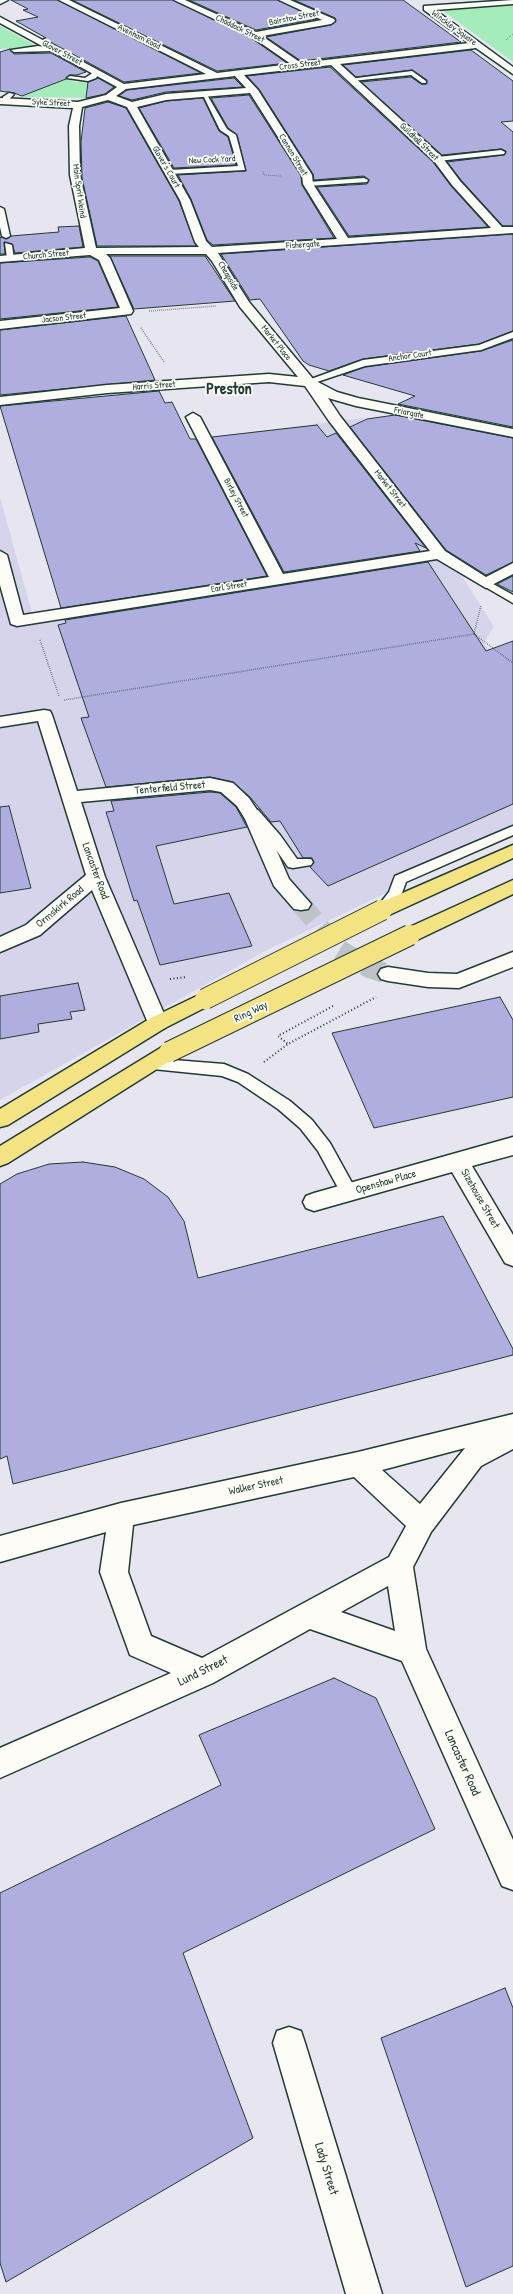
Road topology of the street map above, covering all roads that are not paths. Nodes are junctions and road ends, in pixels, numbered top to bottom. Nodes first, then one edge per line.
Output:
1 (4, 0) edge
2 (63, 0) edge
3 (178, 0) edge
4 (283, 0) edge
5 (418, 0) edge
6 (0, 2) edge
7 (513, 2) edge
8 (427, 8) junction
9 (0, 20) edge
10 (255, 35) junction
11 (477, 45) junction
12 (54, 49) junction
13 (14, 50) dead end
14 (332, 61) junction
15 (298, 65) junction
16 (513, 71) edge
17 (97, 72) junction
18 (236, 72) junction
19 (214, 75) junction
20 (70, 78) dead end
21 (352, 79) junction
22 (424, 82) dead end
23 (123, 87) junction
24 (253, 90) junction
25 (204, 94) junction
26 (109, 97) junction
27 (5, 99) edge
28 (78, 105) junction
29 (131, 105) junction
30 (501, 152) dead end
31 (438, 159) junction
32 (170, 172) junction
33 (308, 179) junction
34 (364, 180) dead end
35 (0, 209) edge
36 (496, 228) junction
37 (513, 230) edge
38 (345, 242) junction
39 (209, 249) junction
40 (92, 251) junction
41 (6, 259) edge
42 (244, 304) joint
43 (0, 325) edge
44 (513, 335) edge
45 (308, 382) junction
46 (0, 401) edge
47 (193, 417) dead end
48 (513, 433) edge
49 (440, 554) junction
50 (0, 555) edge
51 (513, 568) edge
52 (2, 570) edge
53 (278, 579) junction
54 (486, 583) junction
55 (513, 600) edge
56 (0, 722) edge
57 (69, 797) junction
58 (243, 802) junction
59 (513, 830) edge
60 (513, 850) edge
61 (306, 862) dead end
62 (96, 877) junction
63 (513, 886) edge
64 (301, 904) tunnel mouth
65 (382, 910) junction
66 (0, 945) edge
67 (513, 959) edge
68 (388, 974) tunnel mouth
69 (158, 1023) junction
70 (148, 1064) junction
71 (0, 1118) edge
72 (513, 1146) edge
73 (0, 1157) edge
74 (458, 1162) junction
75 (349, 1192) junction
76 (314, 1202) dead end
77 (513, 1256) edge
78 (513, 1425) edge
79 (513, 1436) edge
80 (358, 1464) junction
81 (120, 1515) junction
82 (422, 1523) junction
83 (0, 1549) edge
84 (399, 1566) junction
85 (308, 1615) junction
86 (412, 1650) junction
87 (203, 1673) junction
88 (0, 1762) edge
89 (513, 1875) edge
90 (289, 2043) dead end
91 (364, 2294) edge

1 - 6 street
2 - 19 street, Avenham Road
3 - 10 street, Chaddock Street
4 - 10 street, Bairstow Street
5 - 8 street
7 - 8 street, Winckley Square
8 - 11 street, Winckley Square
9 - 12 street, Glover Street
10 - 15 street, Chaddock Street
11 - 14 street, Cross Street
11 - 16 street, Winckley Square
12 - 13 lane
12 - 17 street, Glover Street
14 - 15 street, Cross Street
14 - 21 street, Guildhall Street
15 - 18 street, Cross Street
17 - 20 lane
17 - 23 street, Glover Street
18 - 19 street, Cross Street
18 - 24 street, Cannon Street
19 - 23 street, Cross Street
21 - 22 lane
21 - 31 street, Guildhall Street
23 - 26 street, Syke Street
24 - 25 street
24 - 33 street, Cannon Street
25 - 29 street
25 - 32 lane, New Cock Yard
26 - 28 street, Syke Street
26 - 29 street
27 - 28 street, Syke Street
28 - 40 street, Main Sprit Weind
29 - 32 street, Glover's Court
30 - 31 lane
31 - 36 street, Guildhall Street
32 - 39 street, Glover's Court
33 - 34 lane
33 - 38 street, Cannon Street
35 - 41 lane
36 - 37 street, Fishergate
36 - 38 street, Fishergate
38 - 39 street, Fishergate
39 - 40 street, Fishergate
39 - 42 street, Cheapside
40 - 41 street, Church Street
40 - 43 street, Jacson Street
42 - 45 street, Market Place
44 - 45 lane, Anchor Court
45 - 46 street, Harris Street
45 - 48 street, Friargate
45 - 49 street, Market Street
47 - 53 street, Birley Street
49 - 53 street, Earl Street
49 - 54 street, Market Street
50 - 52 street
51 - 54 street
52 - 53 street, Earl Street
54 - 55 lane
56 - 57 street, Lancaster Road
57 - 58 street, Tenterfield Street
57 - 62 street, Lancaster Road
58 - 61 lane
58 - 64 street, Tenterfield Street
59 - 65 lane
60 - 65 highway
62 - 66 street, Ormskirk Road
62 - 69 street, Lancaster Road
63 - 70 highway, Ring Way, bridge
65 - 69 highway, bridge
67 - 68 street
69 - 71 highway
70 - 73 highway, Ring Way
70 - 75 lane
72 - 74 street, Openshaw Place
74 - 75 street, Openshaw Place
74 - 77 street, Sizehouse Street
75 - 76 street, Openshaw Place
78 - 80 street, Walker Street
79 - 82 street
80 - 81 street, Walker Street
80 - 82 street
81 - 83 street, Walker Street
81 - 87 street
82 - 84 street
84 - 85 street, Lund Street
84 - 86 street, Lancaster Road
85 - 86 street
85 - 87 street, Lund Street
86 - 89 street, Lancaster Road
87 - 88 street, Lund Street
90 - 91 street, Lady Street

